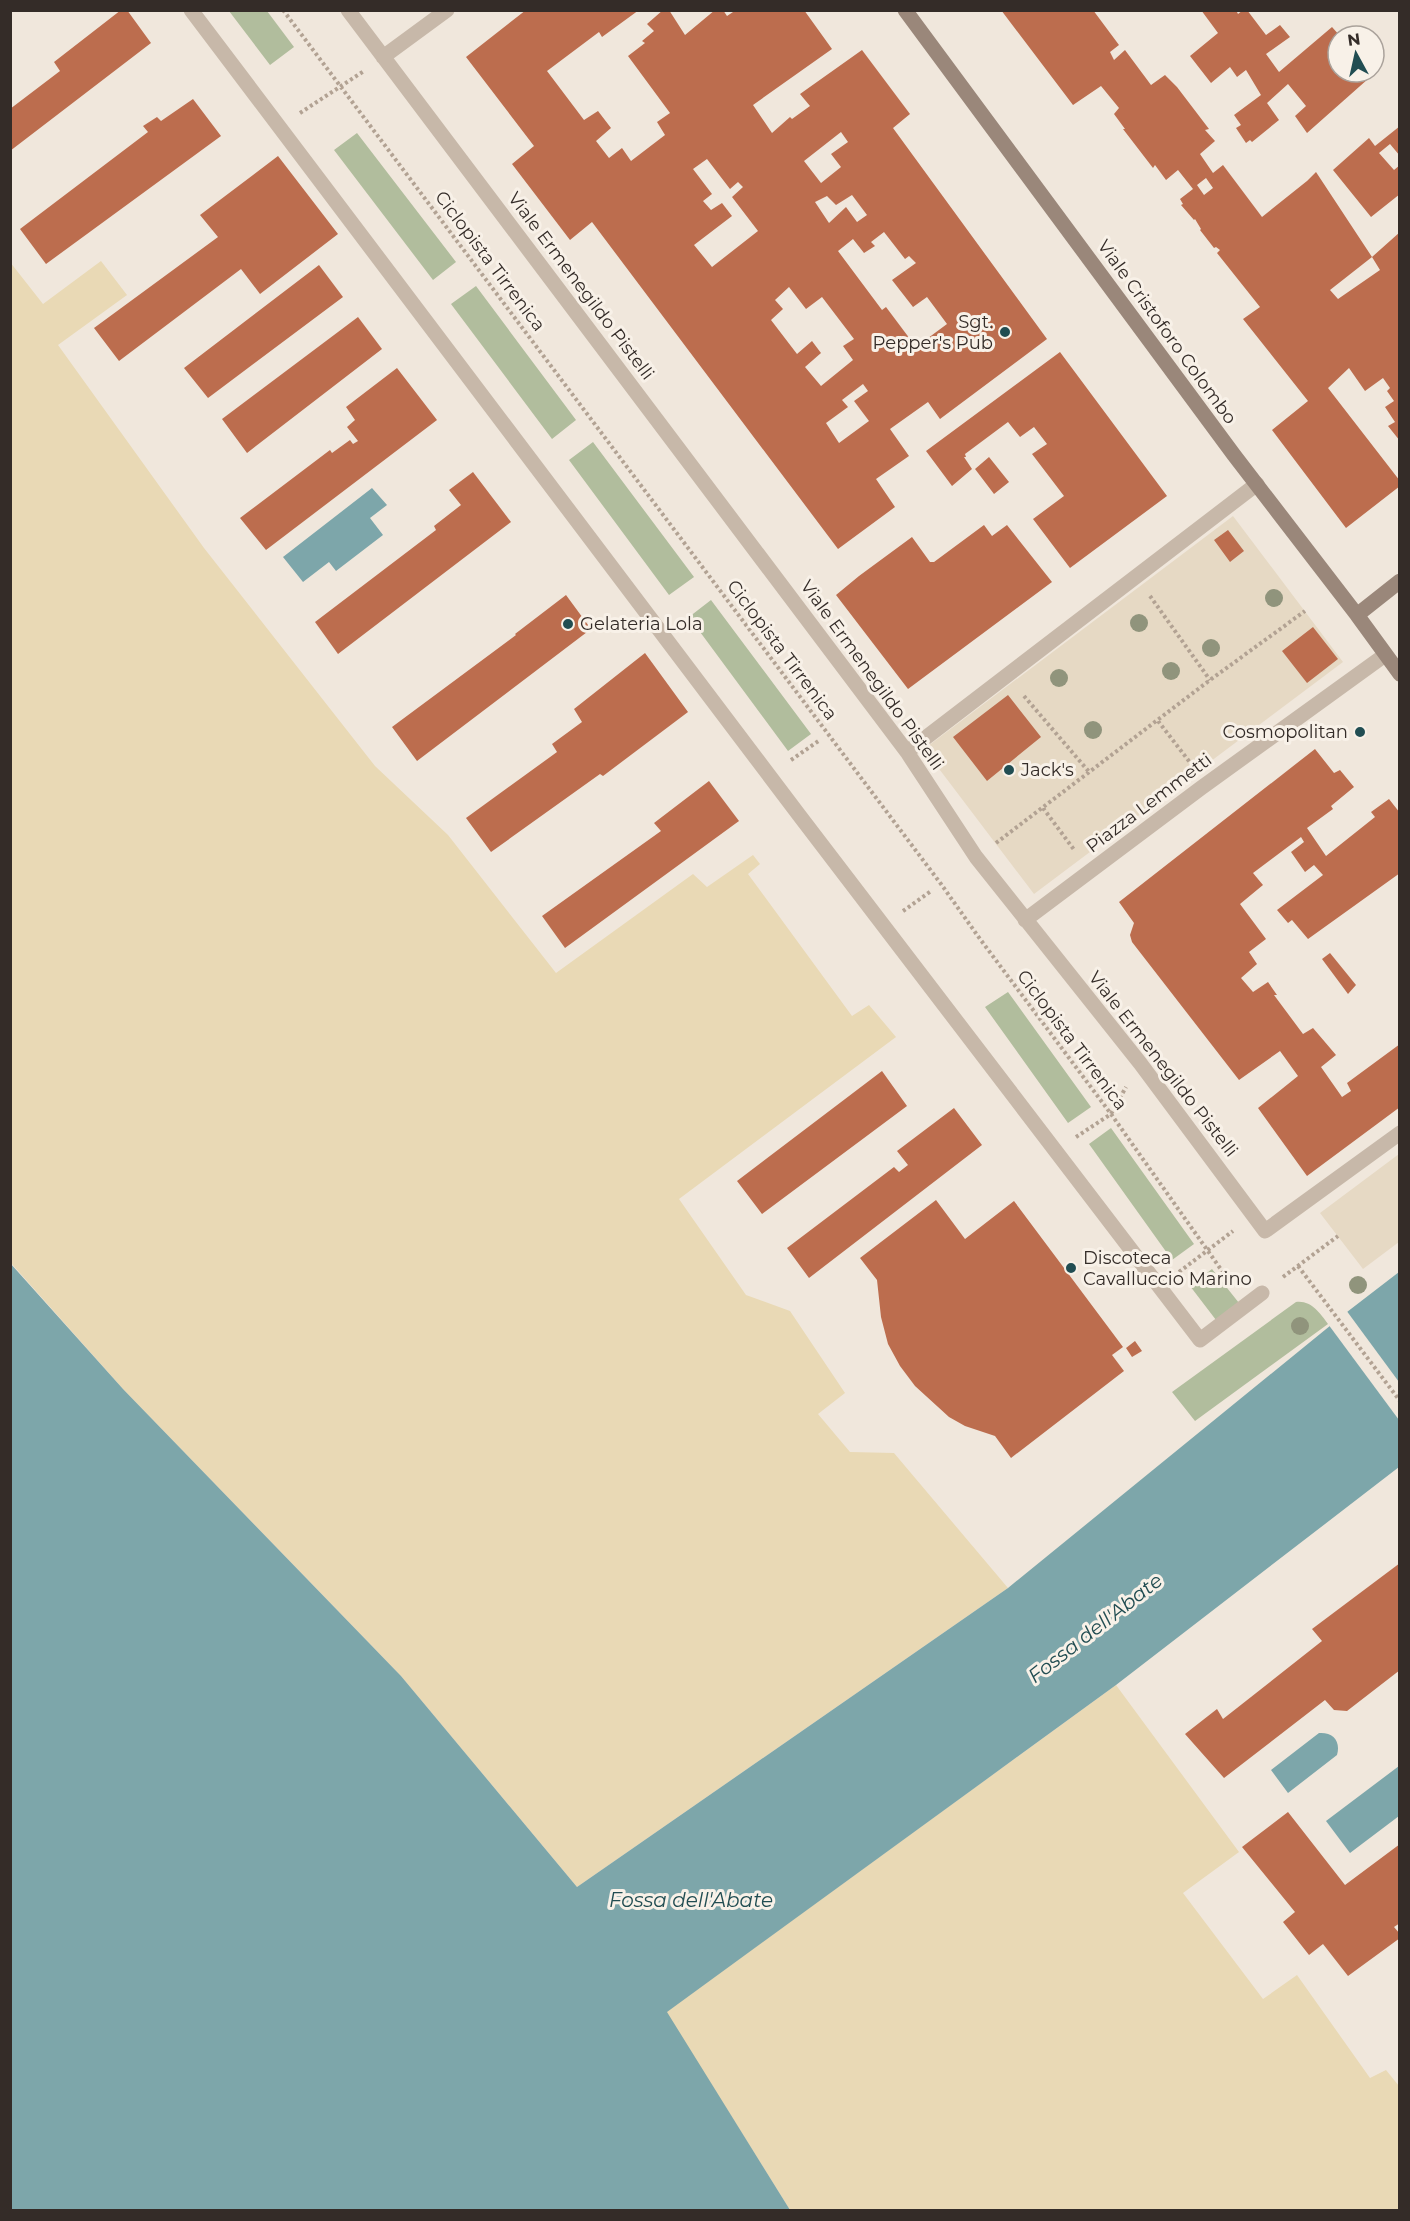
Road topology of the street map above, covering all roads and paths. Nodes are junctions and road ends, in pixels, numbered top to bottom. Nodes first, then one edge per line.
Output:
1 (191, 10) edge
2 (283, 10) edge
3 (348, 10) edge
4 (447, 10) edge
5 (905, 10) edge
6 (383, 57) junction
7 (341, 87) junction
8 (279, 127) junction
9 (1257, 484) junction
10 (1135, 577) junction
11 (1400, 581) edge
12 (1305, 611) dead end
13 (1357, 615) junction
14 (1385, 655) junction
15 (1007, 674) junction
16 (1400, 674) edge
17 (1210, 680) junction
18 (1158, 721) junction
19 (820, 740) dead end
20 (907, 752) junction
21 (1197, 772) dead end
22 (1090, 773) junction
23 (769, 775) junction
24 (1043, 808) junction
25 (996, 843) dead end
26 (1080, 858) dead end
27 (931, 891) dead end
28 (1025, 920) junction
29 (883, 925) junction
30 (1140, 1063) junction
31 (1111, 1114) junction
32 (1400, 1133) edge
33 (1055, 1151) junction
34 (1254, 1215) junction
35 (1338, 1236) dead end
36 (1207, 1250) junction
37 (1160, 1288) junction
38 (1262, 1293) joint
39 (1400, 1401) edge

1 - 8 street
2 - 7 path, Ciclopista Tirrenica
3 - 6 street, Viale Ermenegildo Pistelli
4 - 6 street
5 - 9 street, Viale Cristoforo Colombo
6 - 7 path
6 - 20 street, Viale Ermenegildo Pistelli
7 - 8 path
7 - 31 path, Ciclopista Tirrenica
8 - 23 street
9 - 10 street
9 - 13 street, Viale Cristoforo Colombo
10 - 15 street
10 - 17 path
11 - 13 street
12 - 17 path
13 - 14 street, Viale Cristoforo Colombo
14 - 16 street, Viale Cristoforo Colombo
14 - 28 street, Piazza Lemmetti
15 - 20 street
15 - 22 path
17 - 18 path
18 - 21 path
18 - 22 path
19 - 23 path
20 - 28 street, Viale Ermenegildo Pistelli
22 - 24 path
23 - 29 street
24 - 25 path
24 - 26 path
27 - 29 path
28 - 30 street, Viale Ermenegildo Pistelli
29 - 33 street
30 - 31 path
30 - 34 street, Viale Ermenegildo Pistelli
31 - 33 path
31 - 36 path, Ciclopista Tirrenica
32 - 34 street, Viale Ermenegildo Pistelli
33 - 37 street
34 - 36 path
35 - 39 path
36 - 37 path
36 - 38 path, Ciclopista Tirrenica
37 - 38 street

